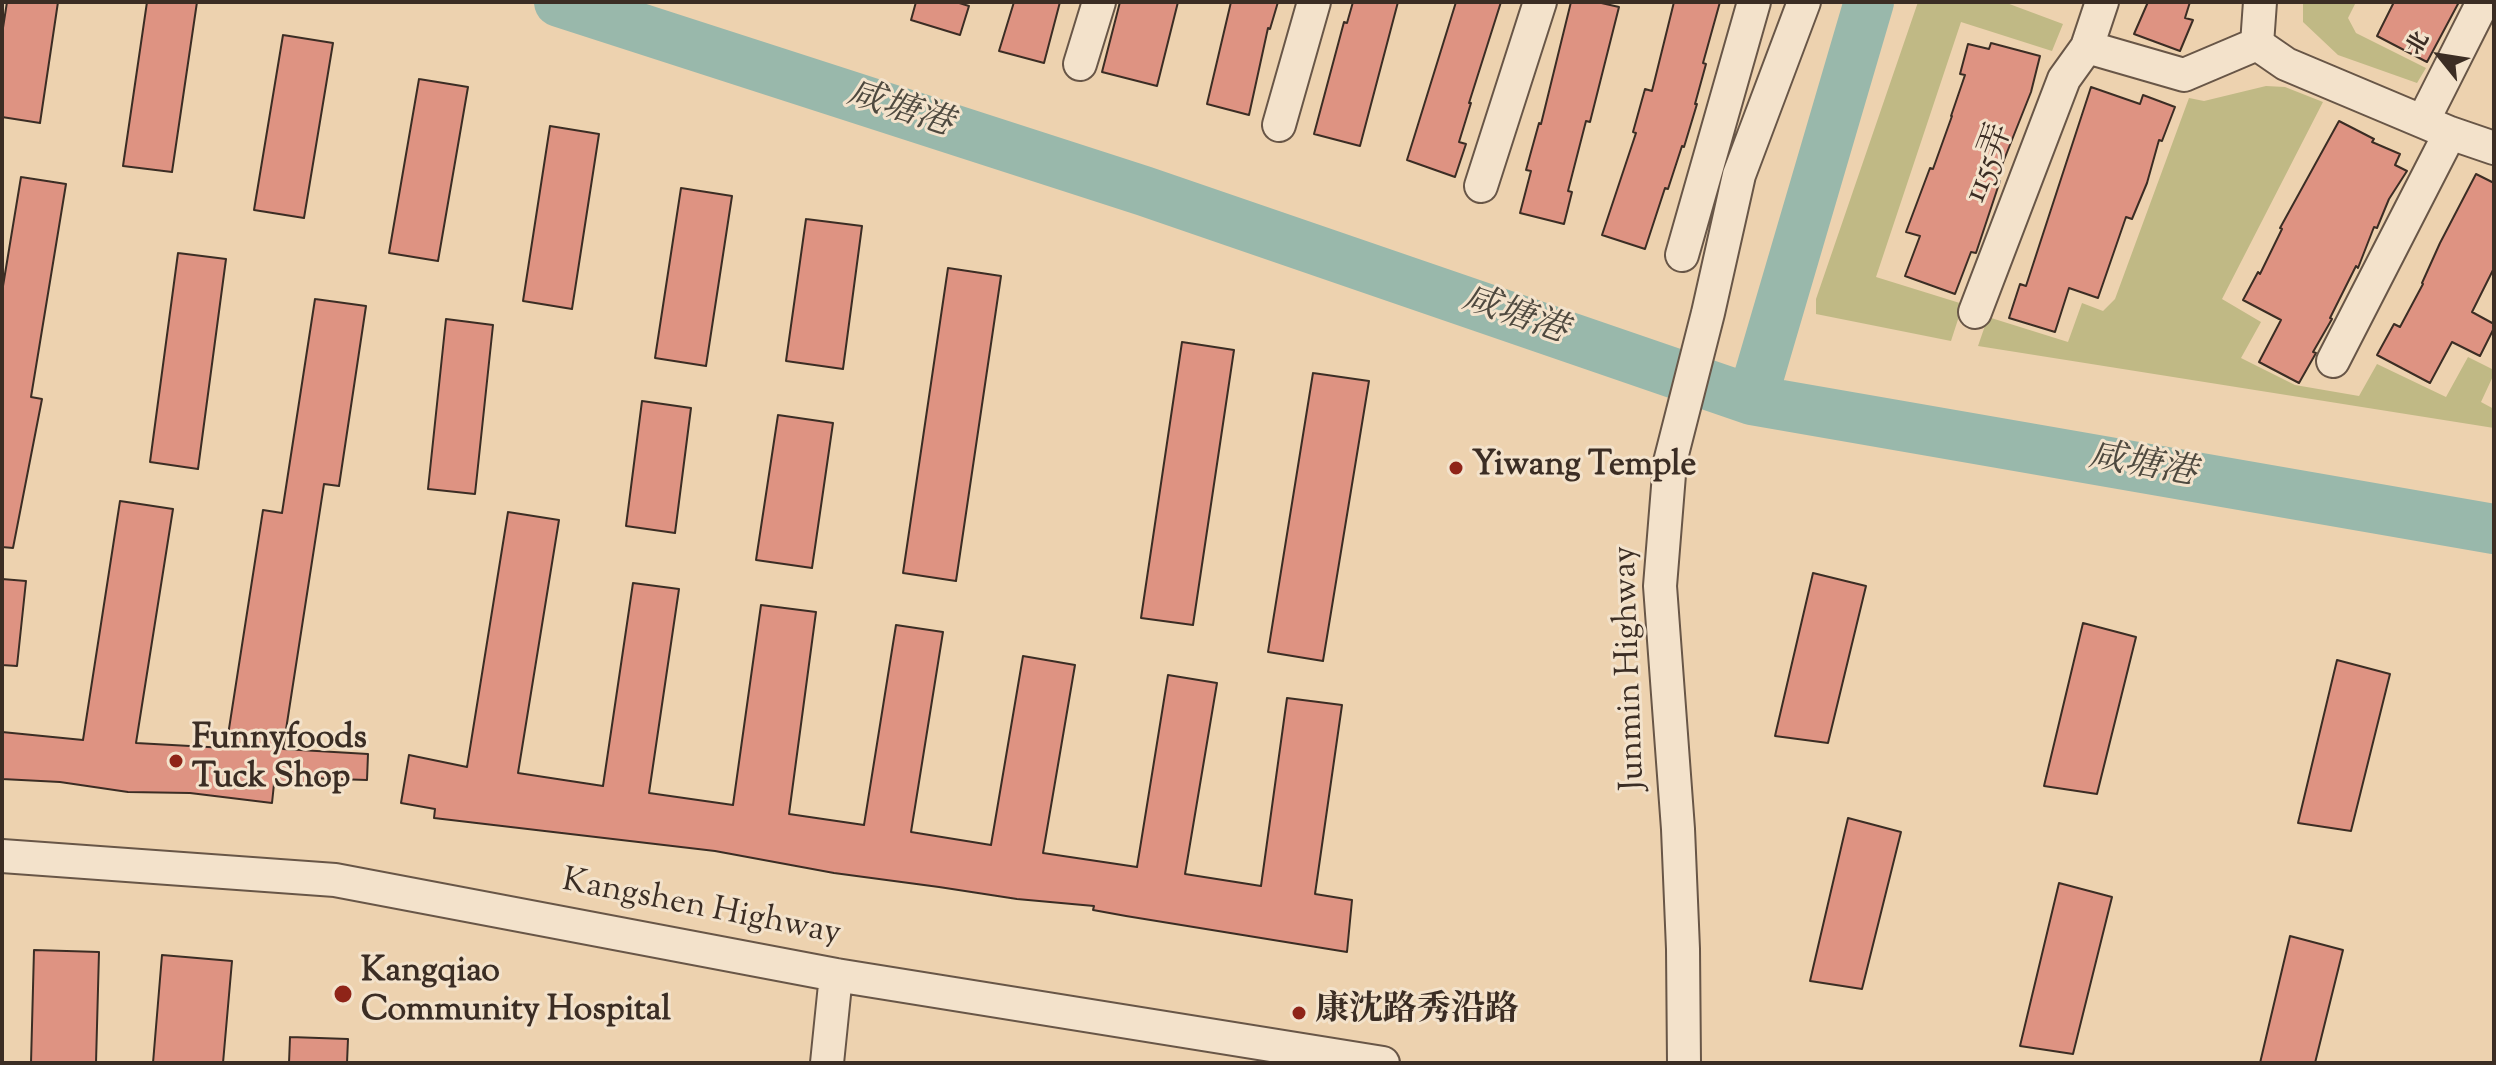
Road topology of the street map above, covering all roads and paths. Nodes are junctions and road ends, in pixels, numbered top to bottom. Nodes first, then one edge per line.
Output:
1 (1099, 2) edge
2 (1314, 2) edge
3 (1540, 2) edge
4 (1754, 2) edge
5 (1804, 2) edge
6 (2102, 2) edge
7 (2260, 2) edge
8 (2483, 2) edge
9 (2257, 44) junction
10 (2087, 47) junction
11 (1080, 64) dead end
12 (1279, 125) dead end
13 (2437, 127) junction
14 (2494, 148) edge
15 (1481, 186) dead end
16 (1682, 255) dead end
17 (1975, 312) dead end
18 (2333, 361) dead end
19 (2, 856) edge
20 (836, 975) junction
21 (827, 1063) edge
22 (1383, 1063) edge
23 (1684, 1063) edge

1 - 11 street
2 - 12 street
3 - 15 street
4 - 16 street
5 - 23 street, Junmin Highway
6 - 10 street, 1155弄
7 - 9 street
8 - 13 street
9 - 10 street
9 - 13 street
10 - 17 street, 1155弄
13 - 14 street
13 - 18 street
19 - 20 street, Kangshen Highway
20 - 21 street
20 - 22 street, Kangshen Highway

